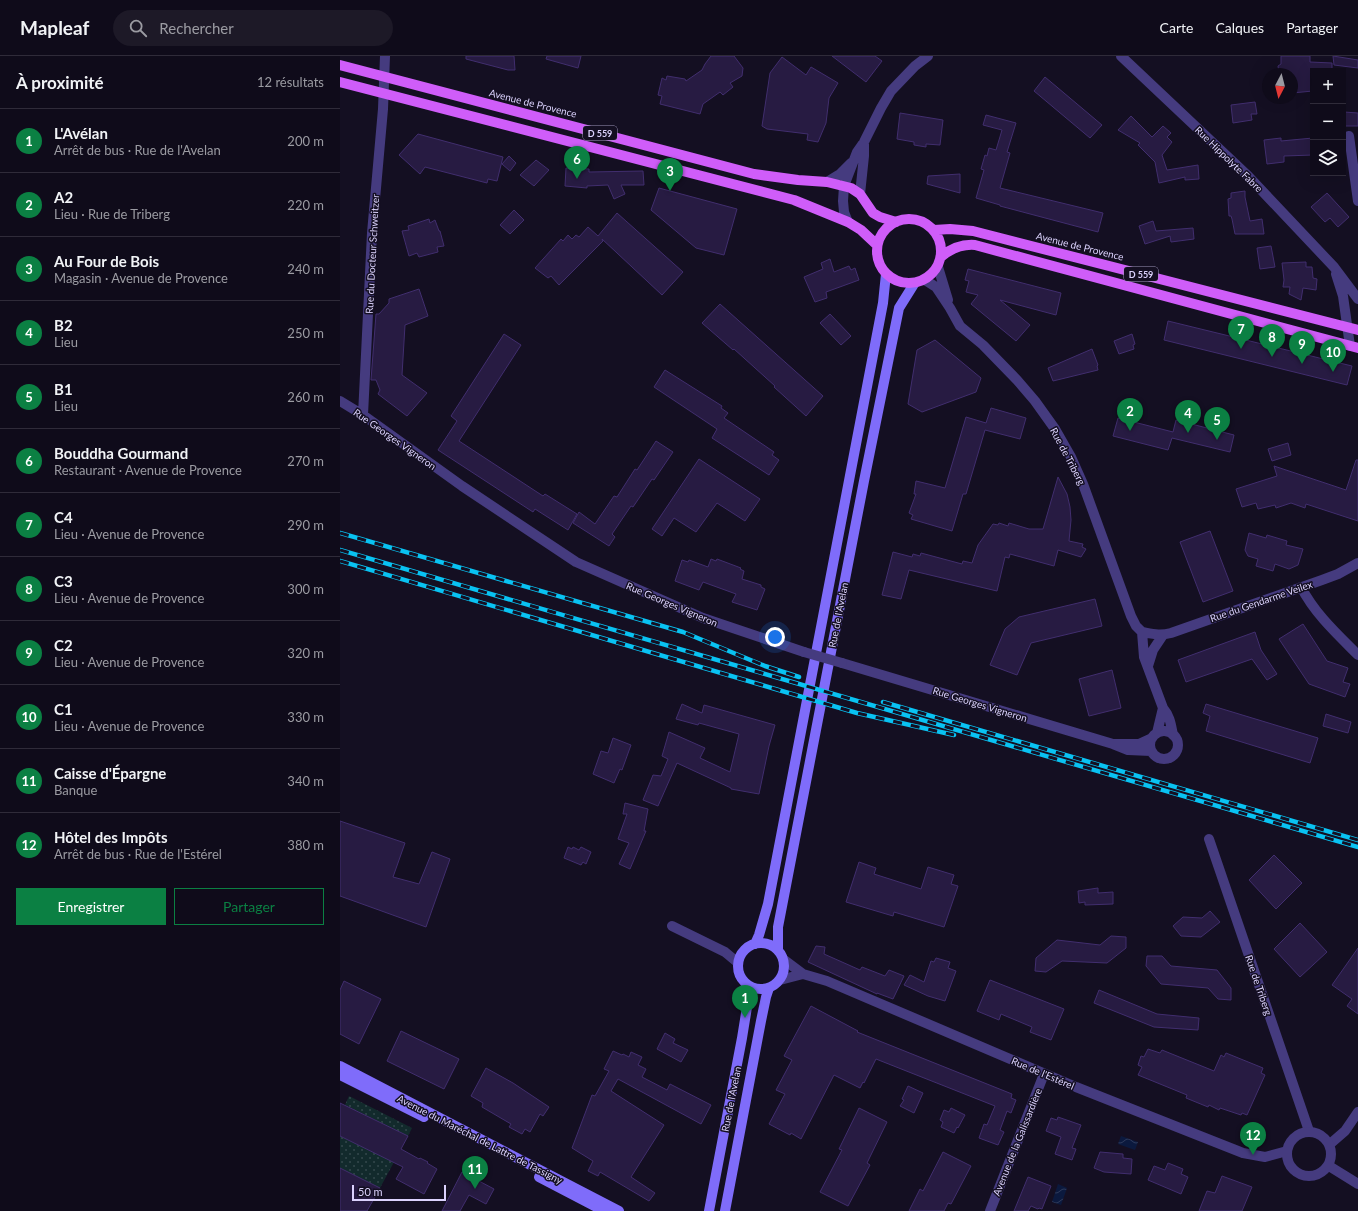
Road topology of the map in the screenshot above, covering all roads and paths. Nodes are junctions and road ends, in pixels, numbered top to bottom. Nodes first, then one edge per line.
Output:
1 (385, 56) edge
2 (928, 56) edge
3 (1121, 56) edge
4 (340, 66) edge
5 (384, 77) junction
6 (340, 82) edge
7 (384, 94) junction
8 (1349, 136) dead end
9 (864, 142) junction
10 (852, 162) junction
11 (827, 182) junction
12 (844, 186) junction
13 (860, 194) junction
14 (1358, 201) edge
15 (848, 222) junction
16 (896, 222) junction
17 (934, 230) junction
18 (878, 245) junction
19 (942, 256) junction
20 (938, 267) junction
21 (1334, 267) junction
22 (886, 274) junction
23 (925, 280) junction
24 (914, 284) junction
25 (1358, 299) edge
26 (950, 308) junction
27 (1348, 327) junction
28 (1358, 330) edge
29 (1354, 347) edge
30 (340, 401) edge
31 (363, 415) junction
32 (1358, 563) edge
33 (1301, 587) junction
34 (1142, 632) junction
35 (1162, 635) junction
36 (1358, 655) edge
37 (1148, 666) junction
38 (1163, 708) junction
39 (1173, 735) junction
40 (1154, 736) junction
41 (1113, 744) junction
42 (1152, 751) junction
43 (1209, 839) dead end
44 (672, 926) dead end
45 (755, 944) junction
46 (780, 954) junction
47 (737, 962) junction
48 (803, 974) junction
49 (780, 980) junction
50 (748, 987) junction
51 (769, 988) junction
52 (340, 1066) edge
53 (1044, 1074) junction
54 (340, 1075) edge
55 (1358, 1112) edge
56 (1309, 1131) junction
57 (1330, 1144) junction
58 (1287, 1151) junction
59 (1329, 1166) junction
60 (1358, 1184) edge
61 (604, 1211) edge
62 (619, 1211) edge
63 (709, 1211) edge
64 (725, 1211) edge
65 (990, 1211) edge

1 - 5 street, Rue du Docteur Schweitzer
2 - 9 street
3 - 21 street, Rue Hippolyte Fabre
4 - 5 main road, Avenue de Provence / D 559
5 - 7 street, Rue du Docteur Schweitzer
5 - 11 main road, Avenue de Provence / D 559
6 - 7 main road, D 559
7 - 15 main road, D 559
7 - 31 street, Rue du Docteur Schweitzer
8 - 14 street
9 - 10 street
9 - 13 street
10 - 11 street
10 - 12 street
11 - 12 main road, Avenue de Provence / D 559
12 - 13 main road, Avenue de Provence / D 559
12 - 15 street
13 - 16 main road, D 559
15 - 18 main road, D 559
16 - 17 main road
16 - 18 main road
17 - 19 main road
17 - 27 main road, Avenue de Provence / D 559
18 - 22 main road
19 - 20 main road
19 - 29 main road, D 559
20 - 23 main road
20 - 26 street, Rue de Triberg
21 - 25 street, Rue Hippolyte Fabre
21 - 27 street, Rue Hippolyte Fabre
22 - 24 main road
22 - 45 main road, Rue de l'Avelan
23 - 24 main road
23 - 26 street, Rue de Triberg
24 - 46 main road, Rue de l'Avelan
26 - 34 street, Rue de Triberg
27 - 28 main road, Avenue de Provence / D 559
27 - 29 street, Rue Hippolyte Fabre
30 - 31 street, Rue Georges Vigneron
31 - 41 street, Rue Georges Vigneron, bridge
32 - 33 street, Rue du Gendarme Veilex
33 - 35 street, Rue du Gendarme Veilex
33 - 36 street
34 - 35 street
34 - 37 street, Rue de Triberg
35 - 37 street
37 - 38 street, Rue de Triberg
38 - 39 street, Rue de Triberg
38 - 40 street
39 - 40 street
39 - 42 street
40 - 41 street, Rue Georges Vigneron
40 - 42 street
41 - 42 street, Rue Georges Vigneron
43 - 56 street, Rue de Triberg
44 - 47 street
45 - 46 main road
45 - 47 main road
46 - 48 street, Rue de l'Estérel
46 - 49 main road
47 - 50 main road
48 - 49 street
48 - 53 street, Rue de l'Estérel
49 - 51 main road
50 - 51 main road
50 - 63 main road, Rue de l'Avelan
51 - 64 main road, Rue de l'Avelan
52 - 62 main road, Avenue du Maréchal de Lattre de Tassigny
53 - 58 street, Rue de l'Estérel
53 - 65 street, Avenue de la Galissardière
54 - 61 main road, Avenue du Maréchal de Lattre de Tassigny
55 - 57 street
56 - 57 street
56 - 58 street
57 - 59 street
58 - 59 street
59 - 60 street

